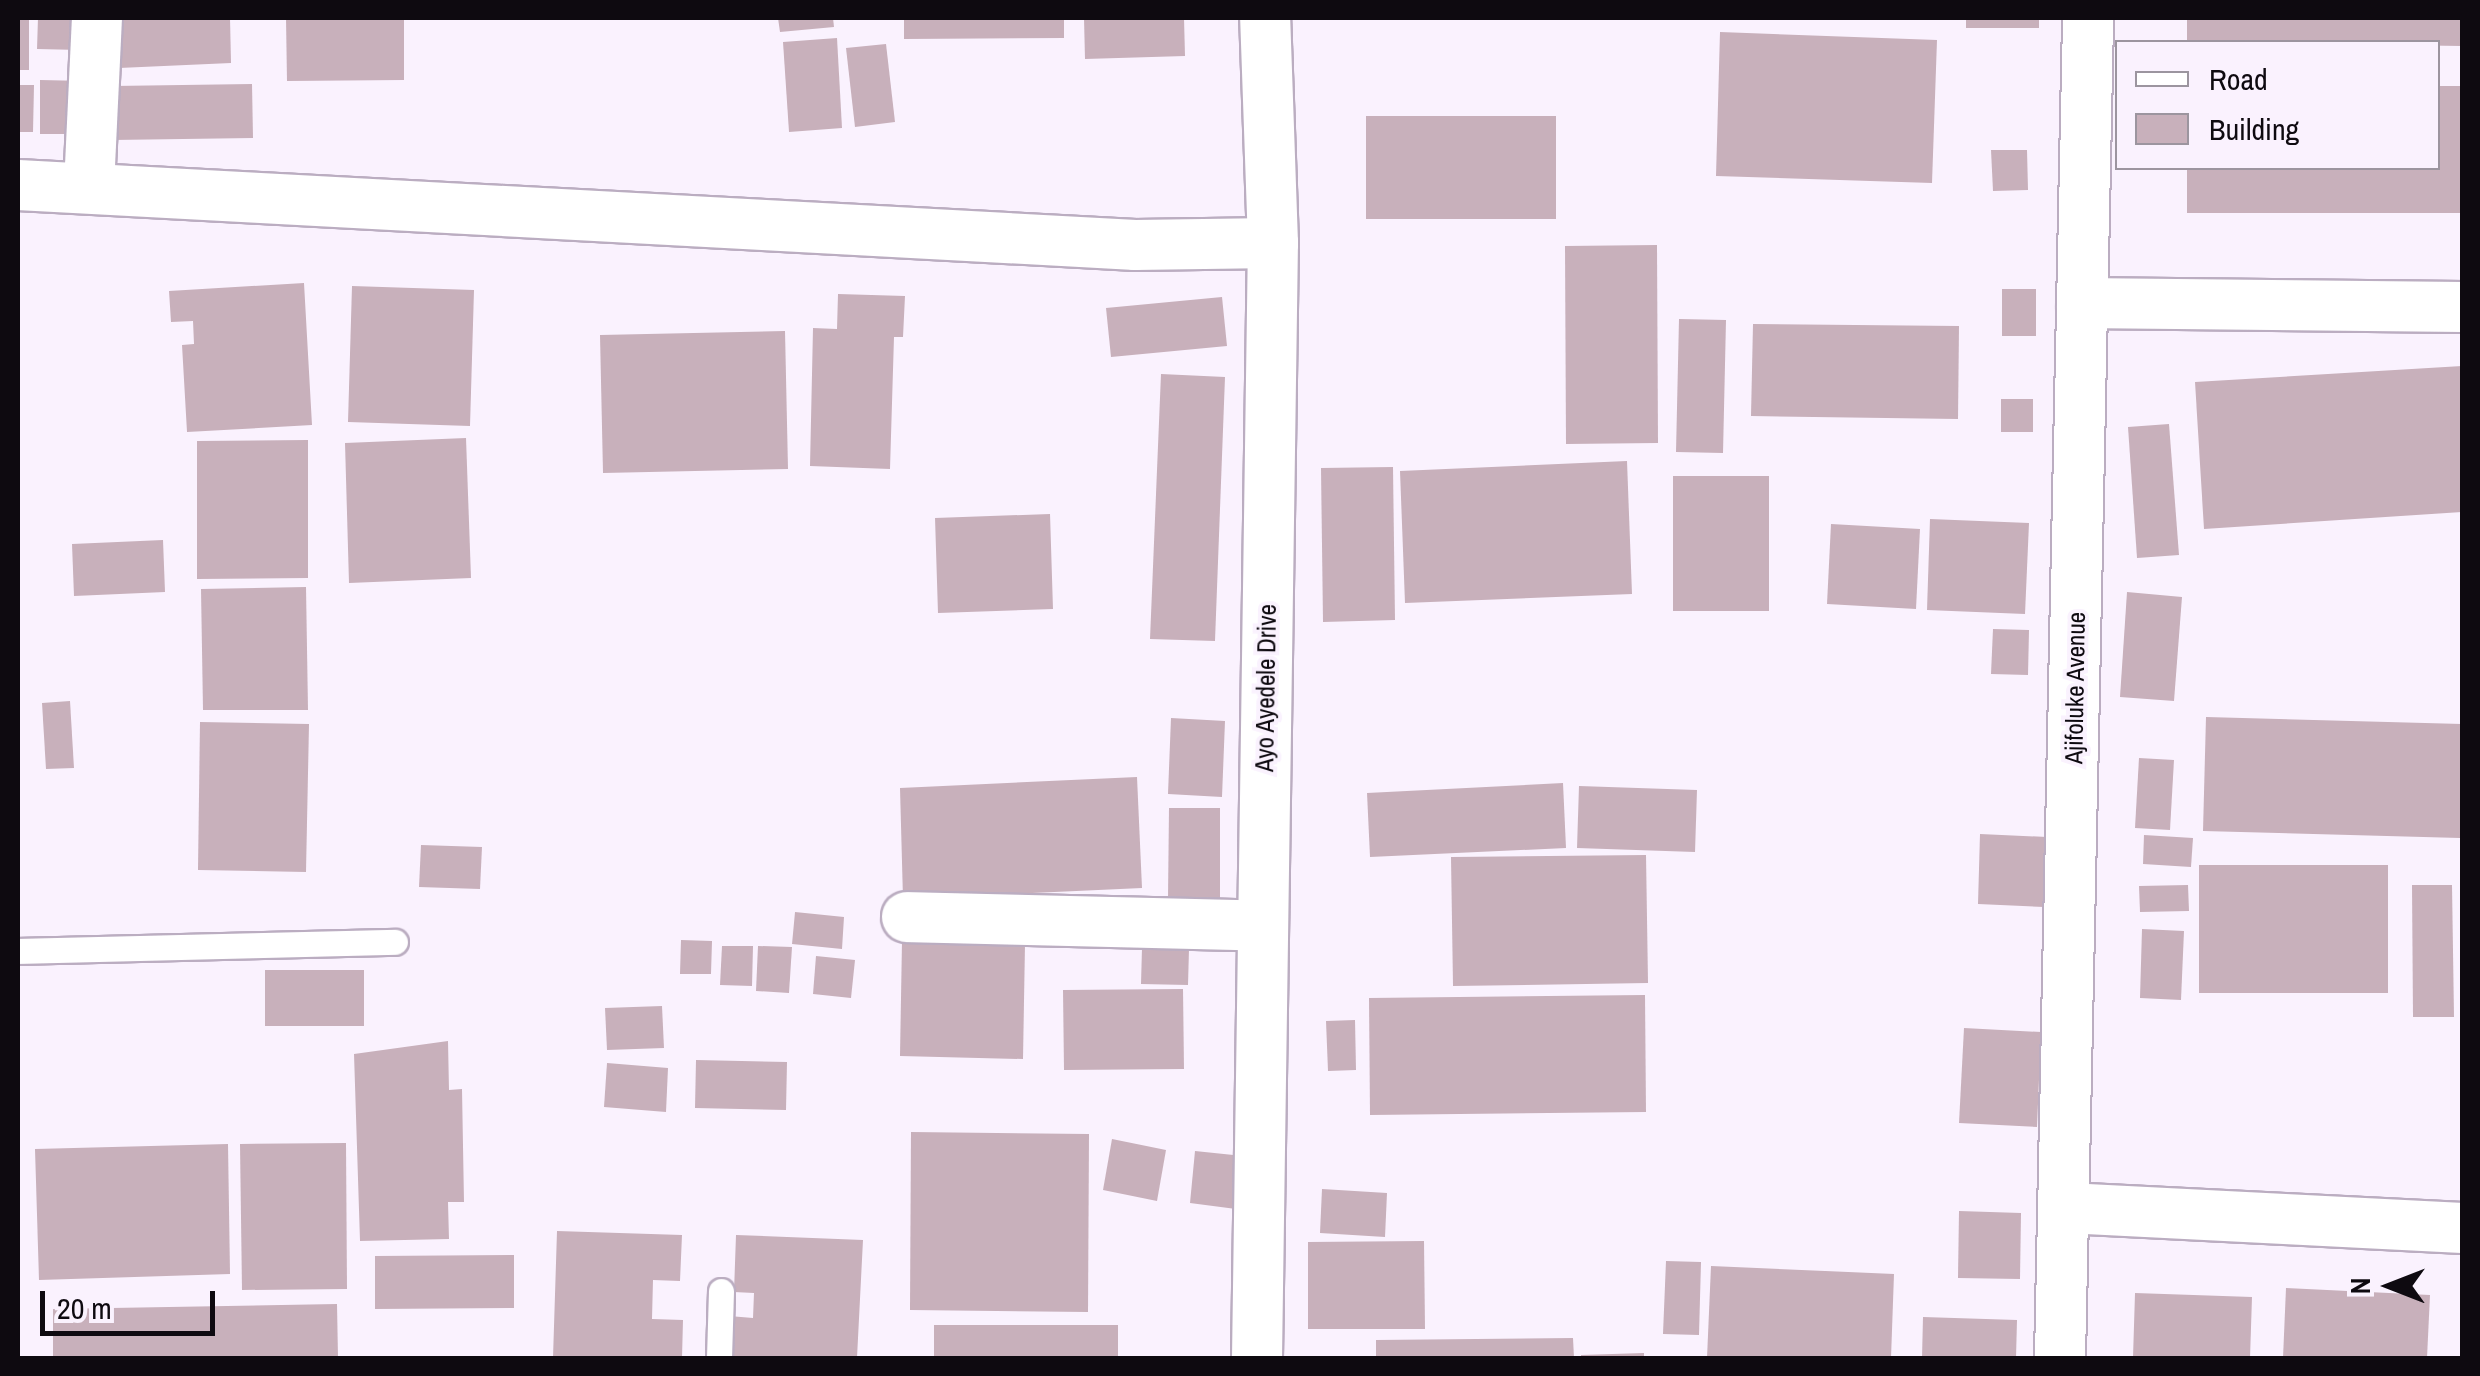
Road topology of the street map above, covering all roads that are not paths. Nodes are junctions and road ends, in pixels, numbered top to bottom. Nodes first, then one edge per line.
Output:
1 (96, 18) edge
2 (1265, 18) edge
3 (2088, 18) edge
4 (18, 185) edge
5 (89, 187) junction
6 (1273, 243) junction
7 (2082, 303) junction
8 (2462, 306) edge
9 (907, 918) dead end
10 (1263, 926) junction
11 (395, 942) dead end
12 (18, 951) edge
13 (2066, 1208) junction
14 (2462, 1228) edge
15 (721, 1291) dead end
16 (719, 1358) edge
17 (1257, 1358) edge
18 (2060, 1358) edge

1 - 5 street
2 - 6 street, Ayo Ayedele Drive
3 - 7 street, Ajifoluke Avenue
4 - 5 street
5 - 6 street
6 - 10 street, Ayo Ayedele Drive
7 - 8 street
7 - 13 street, Ajifoluke Avenue
9 - 10 street
10 - 17 street, Ayo Ayedele Drive
11 - 12 lane
13 - 14 street
13 - 18 street, Ajifoluke Avenue
15 - 16 lane

